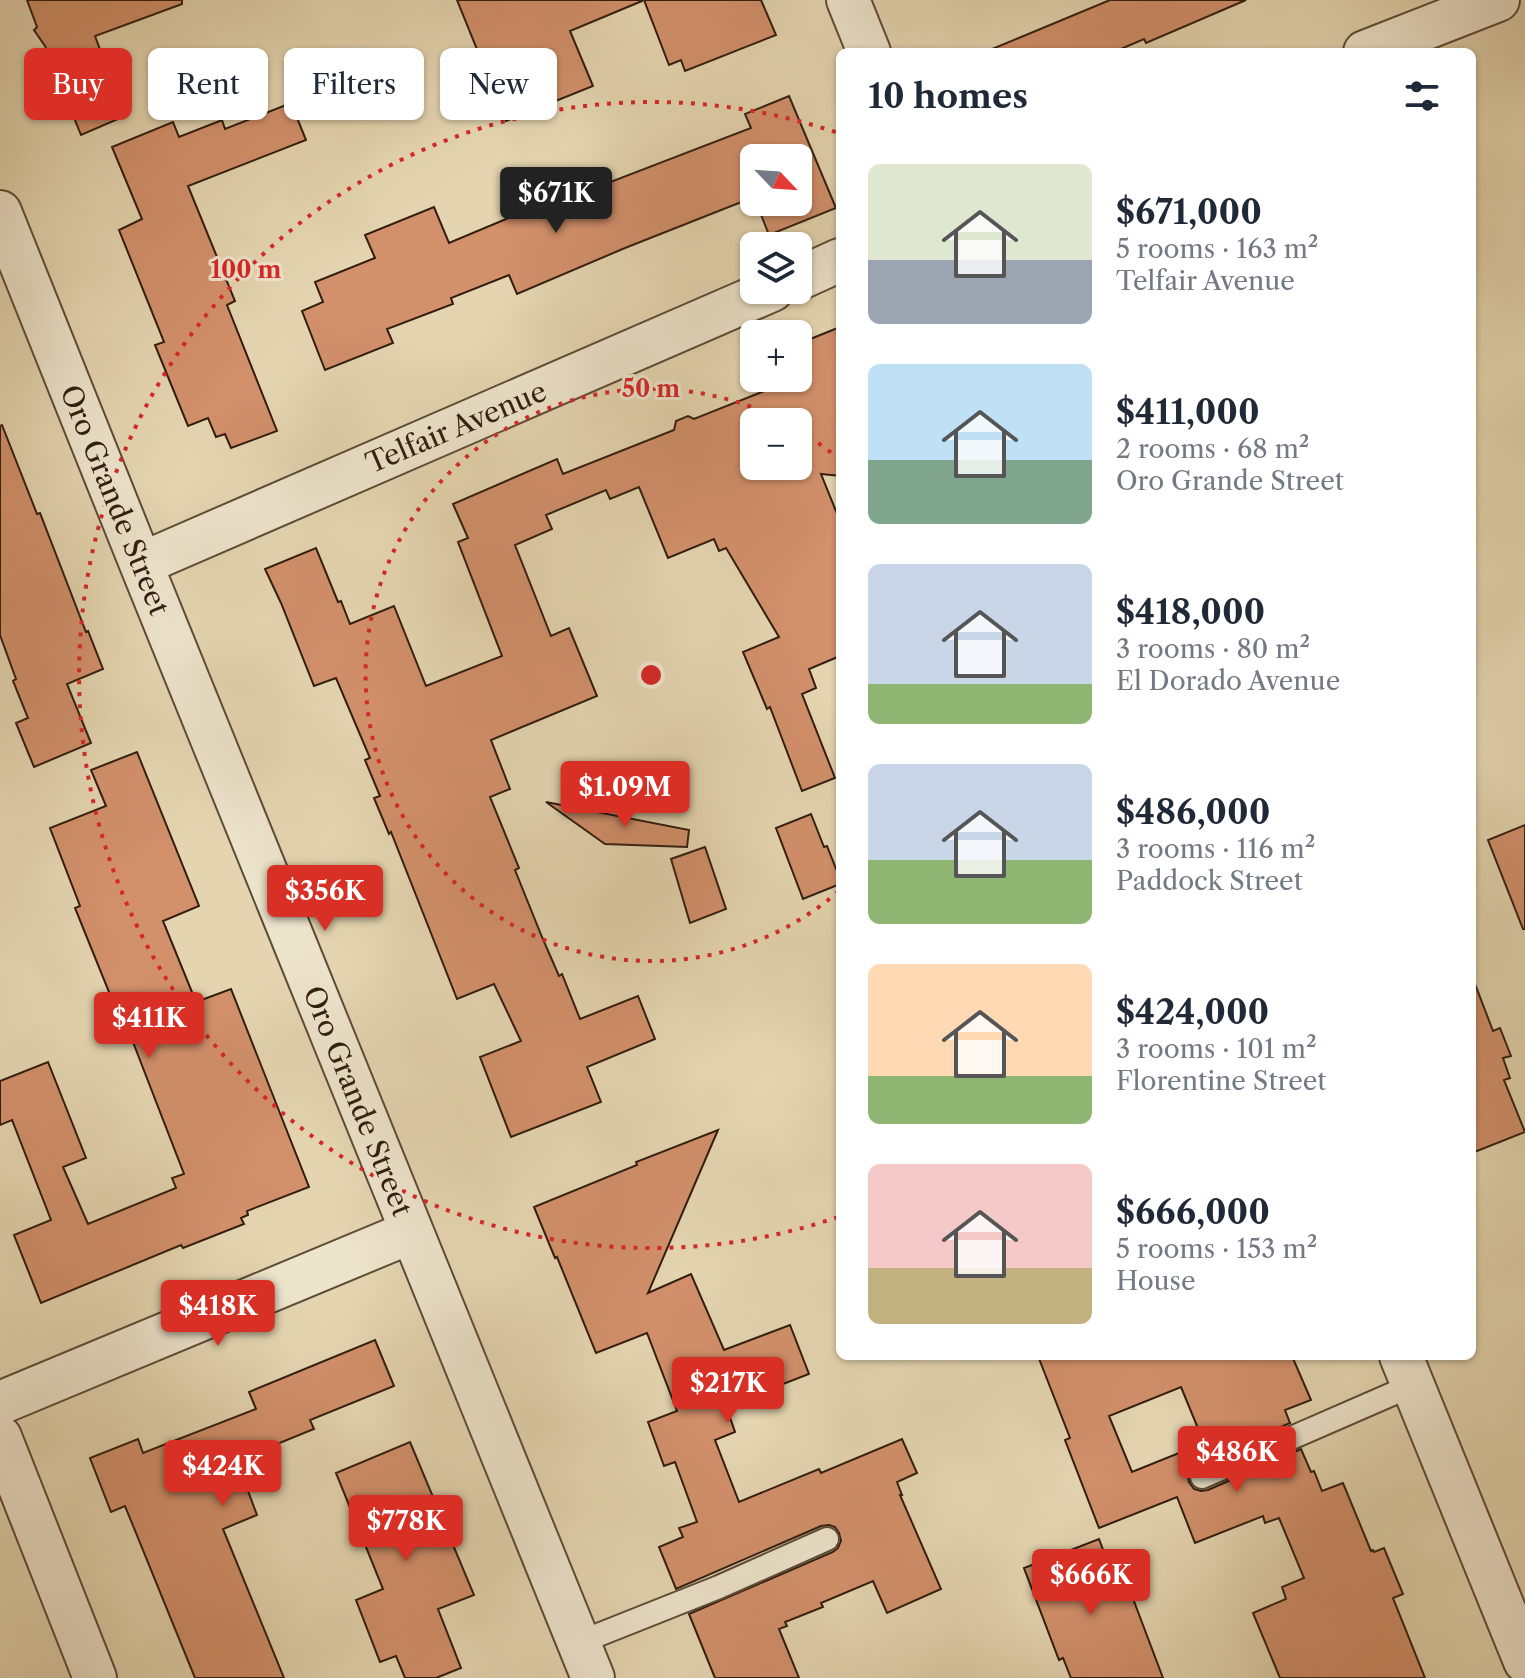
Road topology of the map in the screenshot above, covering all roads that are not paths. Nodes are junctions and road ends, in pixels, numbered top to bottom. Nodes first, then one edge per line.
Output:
1 (848, 0) edge
2 (1498, 0) edge
3 (867, 48) edge
4 (1375, 48) edge
5 (0, 212) edge
6 (836, 262) edge
7 (812, 273) edge
8 (740, 304) edge
9 (141, 564) junction
10 (411, 1232) junction
11 (1407, 1370) edge
12 (0, 1403) edge
13 (0, 1437) edge
14 (1202, 1477) dead end
15 (827, 1539) dead end
16 (585, 1660) edge
17 (1525, 1661) edge
18 (95, 1678) edge

1 - 3 street
2 - 4 street
5 - 9 street, Oro Grande Street
6 - 7 street
8 - 9 street, Telfair Avenue
9 - 10 street, Oro Grande Street
10 - 12 street
10 - 16 street, Oro Grande Street
11 - 14 lane
11 - 17 street
13 - 18 street
15 - 16 lane

